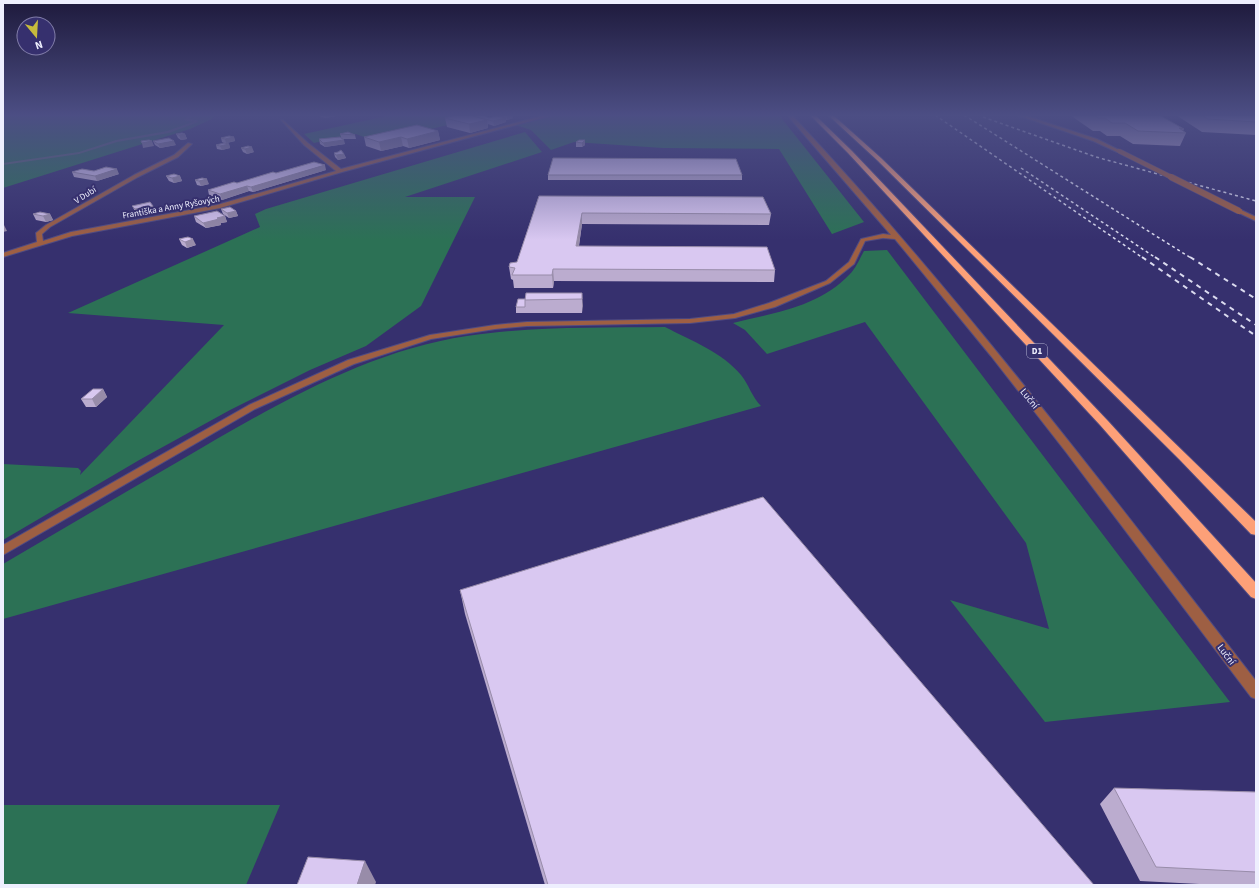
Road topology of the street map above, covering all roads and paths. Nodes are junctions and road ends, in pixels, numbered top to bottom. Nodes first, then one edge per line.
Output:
1 (175, 156) edge
2 (322, 156) edge
3 (395, 156) edge
4 (828, 156) edge
5 (854, 156) edge
6 (875, 156) edge
7 (1130, 156) edge
8 (340, 171) junction
9 (1256, 219) edge
10 (897, 237) junction
11 (40, 242) junction
12 (3, 255) edge
13 (1256, 530) edge
14 (3, 551) edge
15 (1256, 593) edge
16 (1256, 692) edge

1 - 11 street, V Dubí
2 - 8 street
3 - 8 street, Františka a Anny Ryšových
4 - 10 street, Luční
5 - 15 highway, D1
6 - 13 highway
7 - 9 street, bridge
8 - 11 street, Františka a Anny Ryšových
10 - 14 street
10 - 16 street, Luční
11 - 12 street, Františka a Anny Ryšových

